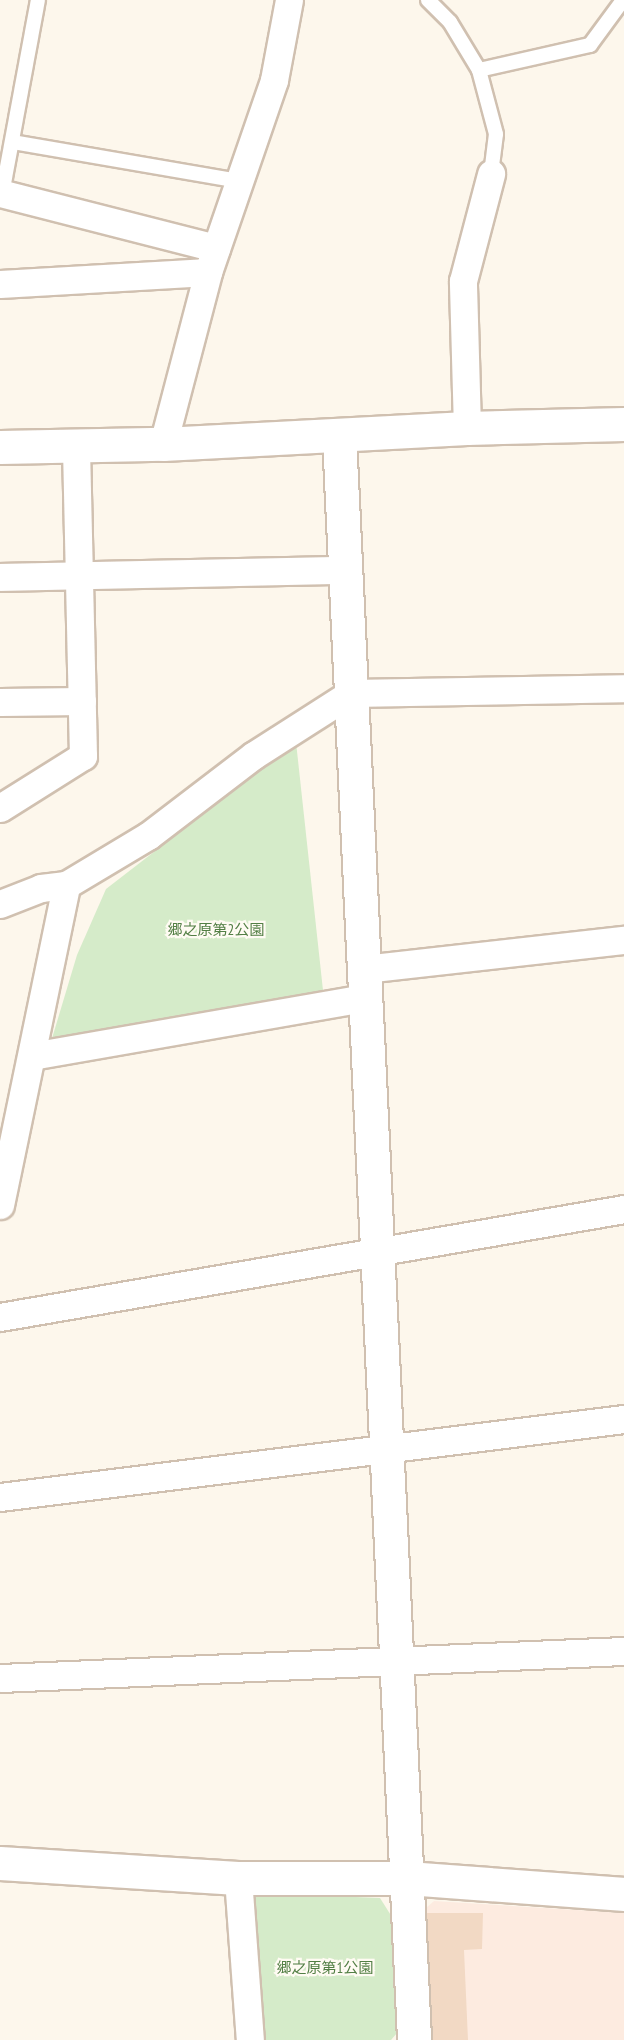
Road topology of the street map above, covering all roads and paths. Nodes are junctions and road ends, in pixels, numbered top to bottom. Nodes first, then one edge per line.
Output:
1 (39, 0) edge
2 (289, 0) edge
3 (428, 0) edge
4 (623, 0) edge
5 (479, 70) junction
6 (13, 142) junction
7 (491, 174) joint
8 (239, 181) junction
9 (1, 194) edge
10 (212, 260) junction
11 (0, 284) edge
12 (624, 424) edge
13 (467, 428) junction
14 (339, 436) junction
15 (163, 444) junction
16 (76, 445) junction
17 (0, 447) edge
18 (345, 570) junction
19 (79, 575) junction
20 (0, 577) edge
21 (624, 688) edge
22 (351, 693) junction
23 (82, 701) junction
24 (0, 702) edge
25 (0, 808) edge
26 (66, 885) junction
27 (0, 904) edge
28 (624, 940) edge
29 (364, 984) junction
30 (32, 1056) junction
31 (0, 1205) edge
32 (624, 1209) edge
33 (377, 1251) junction
34 (0, 1317) edge
35 (624, 1419) edge
36 (386, 1448) junction
37 (0, 1497) edge
38 (624, 1651) edge
39 (396, 1661) junction
40 (0, 1678) edge
41 (0, 1863) edge
42 (238, 1878) junction
43 (407, 1878) junction
44 (624, 1894) edge
45 (250, 2040) edge
46 (414, 2040) edge

1 - 6 lane
2 - 8 street
3 - 5 lane
4 - 5 lane
5 - 7 lane
6 - 8 lane
6 - 9 lane
7 - 13 street
8 - 10 street
9 - 10 street
10 - 11 street
10 - 15 street
12 - 13 street
13 - 14 street
14 - 15 street
14 - 18 street
15 - 16 street
16 - 17 street
16 - 19 street
18 - 19 street
18 - 22 street
19 - 20 street
19 - 23 street
21 - 22 street
22 - 26 street
22 - 29 street
23 - 24 street
23 - 25 street
26 - 27 street
26 - 30 street
28 - 29 street
29 - 30 street
29 - 33 street
30 - 31 street
32 - 33 street
33 - 34 street
33 - 36 street
35 - 36 street
36 - 37 street
36 - 39 street
38 - 39 street
39 - 40 street
39 - 43 street
41 - 42 street
42 - 43 street
42 - 45 street
43 - 44 street
43 - 46 street

